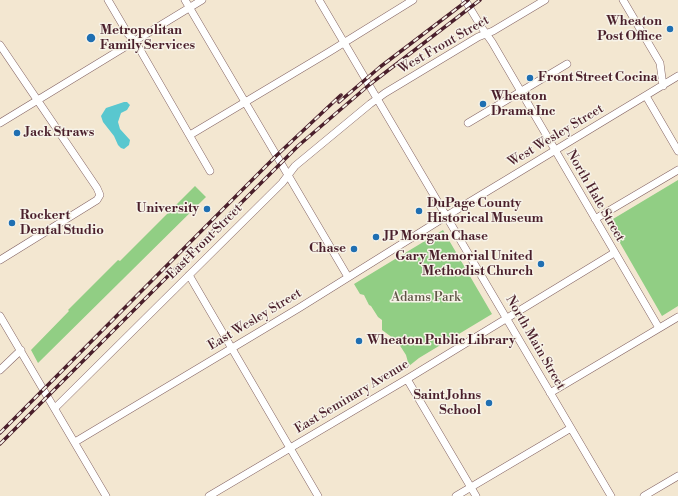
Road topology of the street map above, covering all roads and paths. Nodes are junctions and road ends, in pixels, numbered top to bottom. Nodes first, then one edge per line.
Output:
1 (108, 0) edge
2 (185, 0) edge
3 (202, 0) edge
4 (319, 0) edge
5 (412, 0) edge
6 (465, 0) edge
7 (544, 0) edge
8 (623, 0) edge
9 (190, 8) junction
10 (486, 34) junction
11 (135, 41) junction
12 (344, 43) junction
13 (0, 45) edge
14 (568, 64) dead end
15 (678, 76) edge
16 (663, 86) junction
17 (521, 92) junction
18 (646, 96) junction
19 (377, 98) junction
20 (37, 100) junction
21 (244, 102) junction
22 (0, 123) edge
23 (468, 124) dead end
24 (190, 135) junction
25 (556, 150) junction
26 (678, 151) edge
27 (678, 170) edge
28 (210, 171) dead end
29 (288, 175) junction
30 (446, 216) junction
31 (595, 219) junction
32 (614, 254) junction
33 (0, 260) edge
34 (189, 275) junction
35 (348, 277) junction
36 (0, 316) edge
37 (678, 317) edge
38 (506, 318) junction
39 (659, 328) junction
40 (232, 348) junction
41 (21, 350) junction
42 (0, 370) edge
43 (407, 379) junction
44 (550, 394) junction
45 (55, 408) junction
46 (571, 428) junction
47 (75, 442) junction
48 (290, 448) junction
49 (678, 476) edge
50 (471, 487) junction
51 (106, 496) edge
52 (209, 496) edge
53 (318, 496) edge
54 (456, 496) edge
55 (476, 496) edge
56 (610, 496) edge
57 (644, 496) edge

1 - 11 street
2 - 9 street
3 - 9 street
4 - 12 street, North Main Street
5 - 12 street
6 - 10 street, North Hale Street
7 - 10 street, West Front Street
8 - 16 street
9 - 11 street
9 - 21 street
10 - 17 street, North Hale Street
10 - 19 street, West Front Street
11 - 20 street
11 - 24 street
12 - 19 street, North Main Street
12 - 21 street
13 - 20 street
14 - 17 street
15 - 16 street, West Wesley Street
16 - 18 street, West Wesley Street
17 - 23 street
17 - 25 street, North Hale Street
18 - 25 street, West Wesley Street
18 - 26 street
19 - 29 street, East Front Street
19 - 30 street, North Main Street
20 - 22 street
20 - 33 street
21 - 24 street
21 - 29 street
24 - 28 street
25 - 30 street, West Wesley Street
25 - 31 street, North Hale Street
27 - 31 street
29 - 34 street, East Front Street
29 - 35 street
30 - 35 street, East Wesley Street
30 - 38 street, North Main Street
31 - 32 street, North Hale Street
32 - 38 street, East Seminary Avenue
32 - 39 street, North Hale Street
34 - 40 street
34 - 45 street, East Front Street
35 - 40 street, East Wesley Street
36 - 41 street
37 - 39 street
38 - 43 street, East Seminary Avenue
38 - 44 street, North Main Street
39 - 44 street
40 - 47 street, East Wesley Street
40 - 48 street
41 - 42 street
41 - 45 street
43 - 48 street, East Seminary Avenue
43 - 50 street
44 - 46 street, North Main Street
45 - 47 street
46 - 50 street
46 - 56 street, North Main Street
47 - 51 street
48 - 52 street, East Seminary Avenue
48 - 53 street
49 - 57 street
50 - 54 street
50 - 55 street

